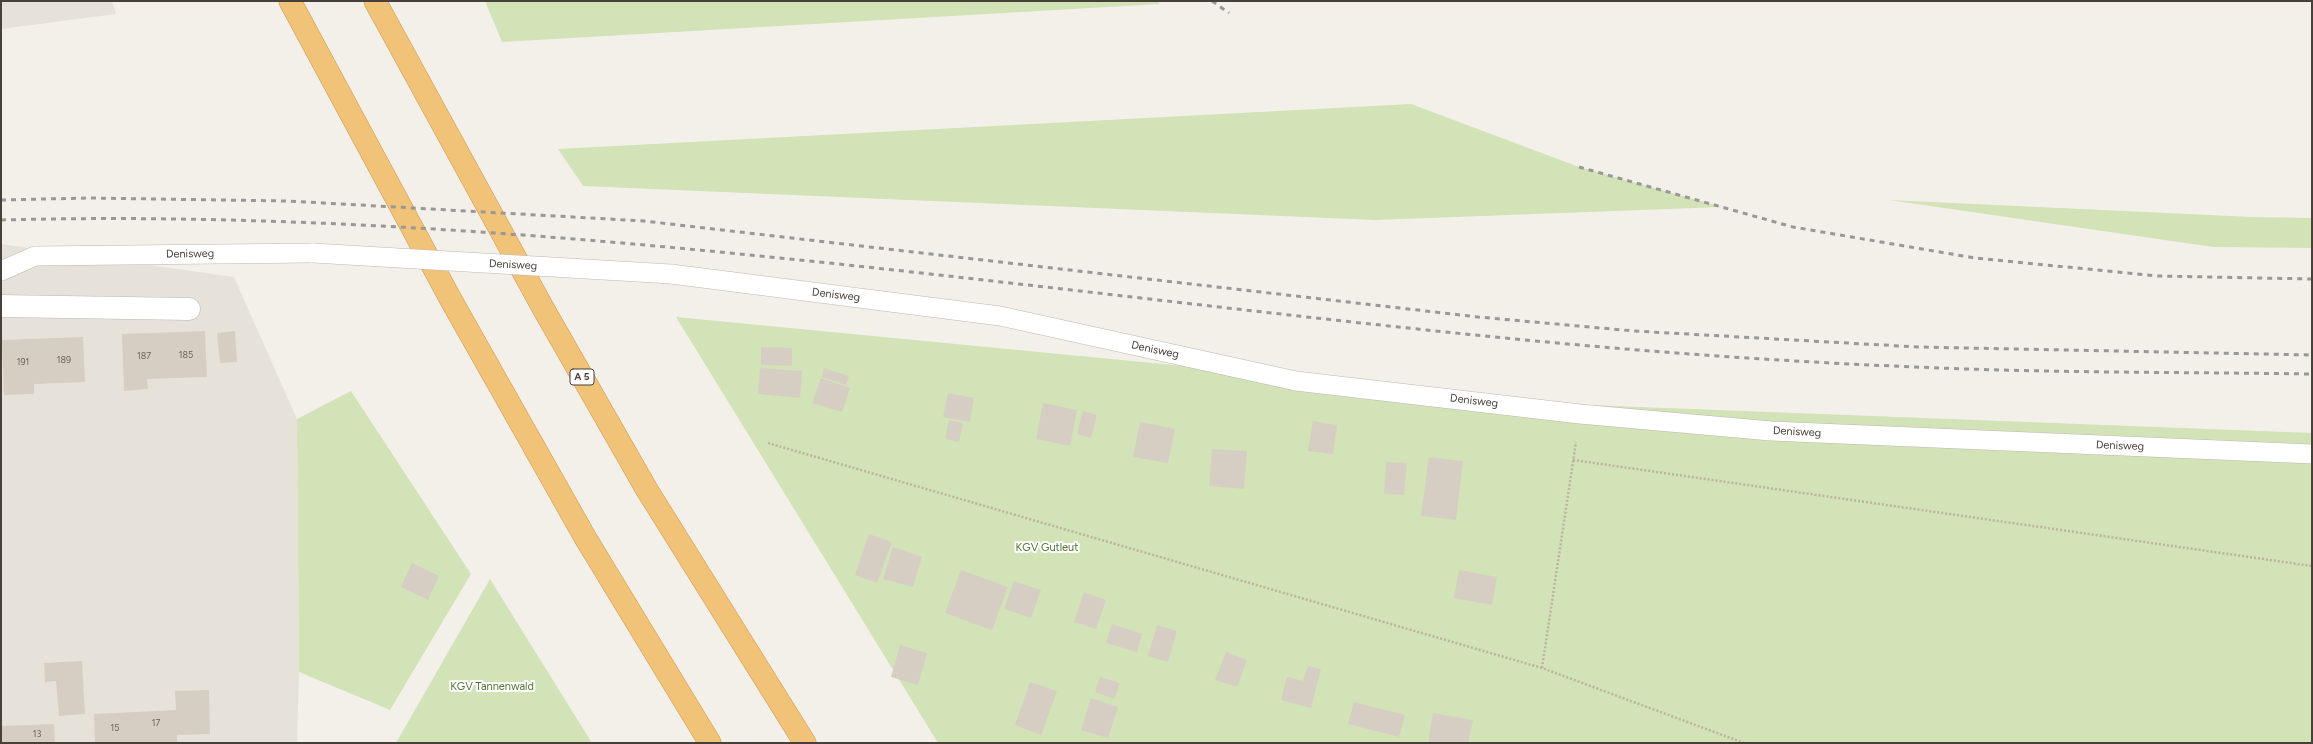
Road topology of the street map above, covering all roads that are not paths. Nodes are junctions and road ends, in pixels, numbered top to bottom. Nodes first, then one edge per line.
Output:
1 (290, 1) edge
2 (375, 1) edge
3 (1, 271) edge
4 (1, 306) edge
5 (189, 309) dead end
6 (2312, 454) edge
7 (710, 743) edge
8 (805, 743) edge

1 - 7 highway
2 - 8 highway, A 5
3 - 6 lane, Denisweg, bridge
4 - 5 street

